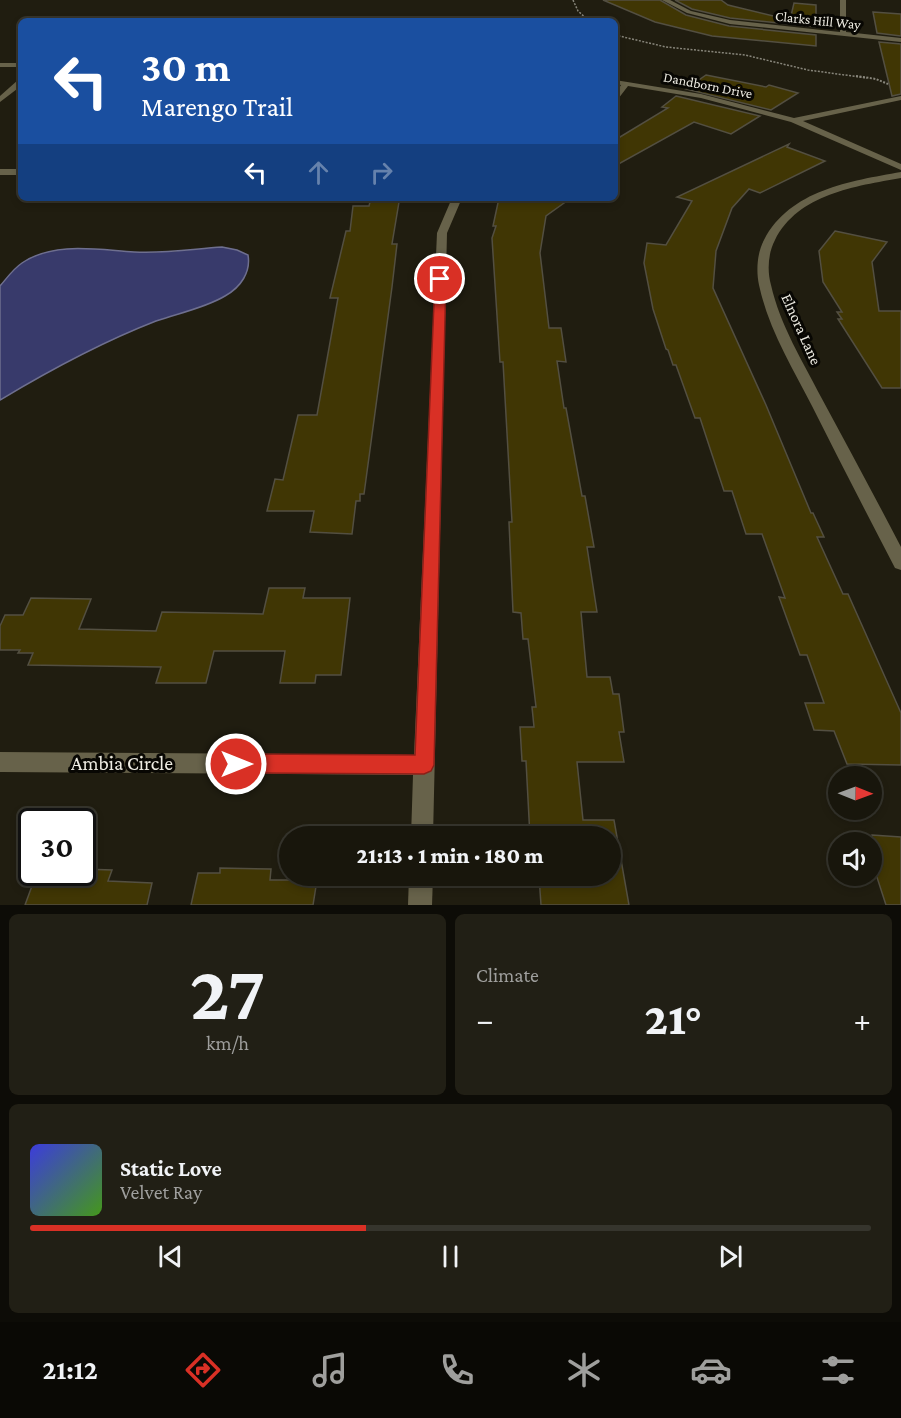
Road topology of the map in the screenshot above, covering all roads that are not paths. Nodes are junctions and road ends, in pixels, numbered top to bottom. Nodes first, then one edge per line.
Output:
1 (665, 0) edge
2 (843, 0) edge
3 (843, 34) junction
4 (901, 40) edge
5 (0, 64) edge
6 (18, 64) edge
7 (10, 81) dead end
8 (18, 81) edge
9 (618, 83) edge
10 (18, 84) edge
11 (626, 84) junction
12 (618, 96) edge
13 (901, 98) edge
14 (0, 100) edge
15 (794, 120) junction
16 (901, 167) edge
17 (0, 172) edge
18 (18, 172) edge
19 (901, 175) edge
20 (456, 201) edge
21 (901, 563) edge
22 (0, 762) edge
23 (424, 765) junction
24 (422, 826) edge
25 (421, 886) edge
26 (420, 905) edge

1 - 3 street, Clarks Hill Way
2 - 3 street
3 - 4 street, Clarks Hill Way
5 - 6 street
7 - 8 street
9 - 11 street, Dandborn Drive
10 - 14 street
11 - 12 street
11 - 15 street, Dandborn Drive
13 - 15 street
15 - 16 street, Dandborn Drive
17 - 18 street
19 - 21 street, Elnora Lane
20 - 23 street
22 - 23 street, Ambia Circle
23 - 24 street
25 - 26 street

